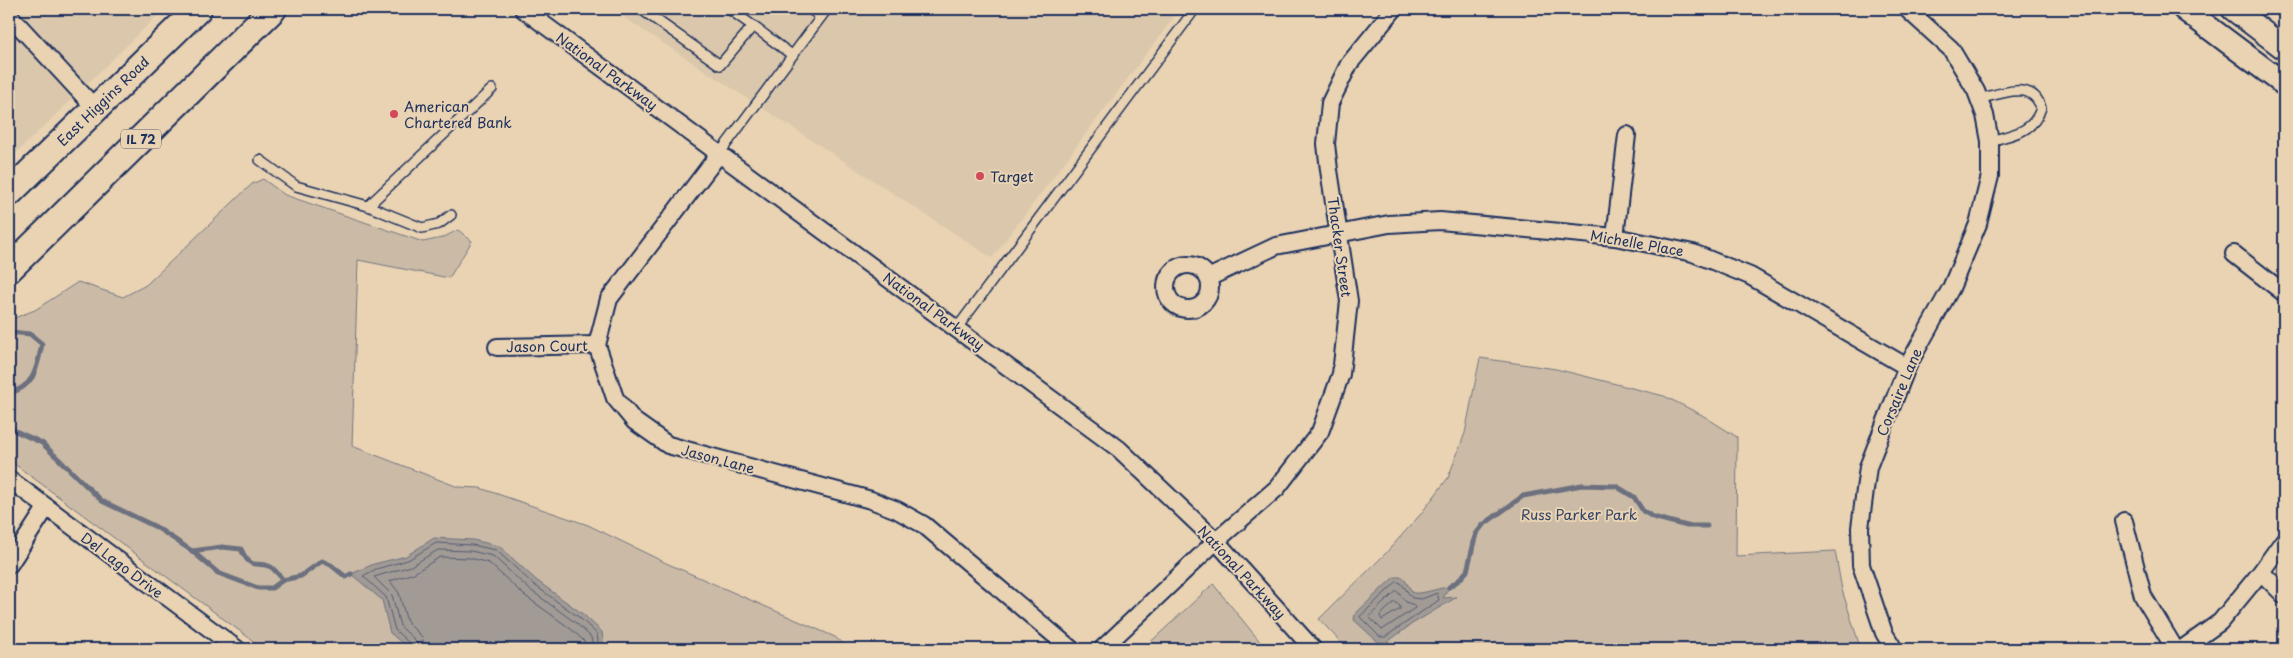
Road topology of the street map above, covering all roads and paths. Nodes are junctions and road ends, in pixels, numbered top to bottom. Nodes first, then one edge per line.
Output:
1 (198, 9) edge
2 (273, 9) edge
3 (523, 9) edge
4 (641, 9) edge
5 (729, 9) edge
6 (810, 9) edge
7 (1195, 9) edge
8 (1394, 9) edge
9 (1907, 9) edge
10 (2184, 9) edge
11 (2233, 9) edge
12 (824, 13) edge
13 (9, 15) edge
14 (753, 26) junction
15 (2284, 48) edge
16 (792, 55) junction
17 (2284, 84) edge
18 (492, 89) dead end
19 (1979, 99) junction
20 (95, 108) junction
21 (1627, 135) dead end
22 (1990, 141) junction
23 (719, 154) junction
24 (260, 160) dead end
25 (9, 193) edge
26 (368, 206) junction
27 (451, 215) dead end
28 (1339, 233) junction
29 (1614, 237) junction
30 (2234, 254) dead end
31 (9, 269) edge
32 (1208, 278) dead end
33 (2284, 293) edge
34 (957, 328) junction
35 (597, 345) junction
36 (497, 347) dead end
37 (1907, 367) junction
38 (9, 479) edge
39 (46, 508) junction
40 (2124, 521) dead end
41 (2284, 540) edge
42 (1216, 541) junction
43 (9, 566) edge
44 (2261, 572) junction
45 (2284, 595) edge
46 (237, 649) edge
47 (1071, 649) edge
48 (1102, 649) edge
49 (1313, 649) edge
50 (1894, 649) edge
51 (2175, 649) edge
52 (2182, 649) edge

1 - 20 main road, East Higgins Road
2 - 31 main road, IL 72
3 - 23 street, National Parkway
4 - 14 lane
5 - 14 lane
6 - 12 lane
7 - 34 lane
8 - 28 street, Thacker Street
9 - 19 street, Corsaire Lane
10 - 17 main road
11 - 15 main road
12 - 16 lane
13 - 20 street
14 - 16 lane
16 - 23 lane
18 - 26 lane
19 - 22 street, Corsaire Lane
19 - 22 lane
20 - 25 main road, East Higgins Road
21 - 29 street
22 - 37 street, Corsaire Lane
23 - 34 street, National Parkway
23 - 35 street
24 - 26 lane
26 - 27 lane
28 - 29 street, Michelle Place
28 - 32 street, Michelle Place
28 - 42 street, Thacker Street
29 - 37 street, Michelle Place
30 - 33 street
34 - 42 street, National Parkway
35 - 36 street, Jason Court
35 - 47 street, Jason Lane
37 - 50 street, Corsaire Lane
38 - 39 street, Del Lago Drive
39 - 43 street
39 - 46 street, Del Lago Drive
40 - 51 street
41 - 44 street
42 - 48 street, Thacker Street
42 - 49 street, National Parkway
44 - 45 street
44 - 52 street

